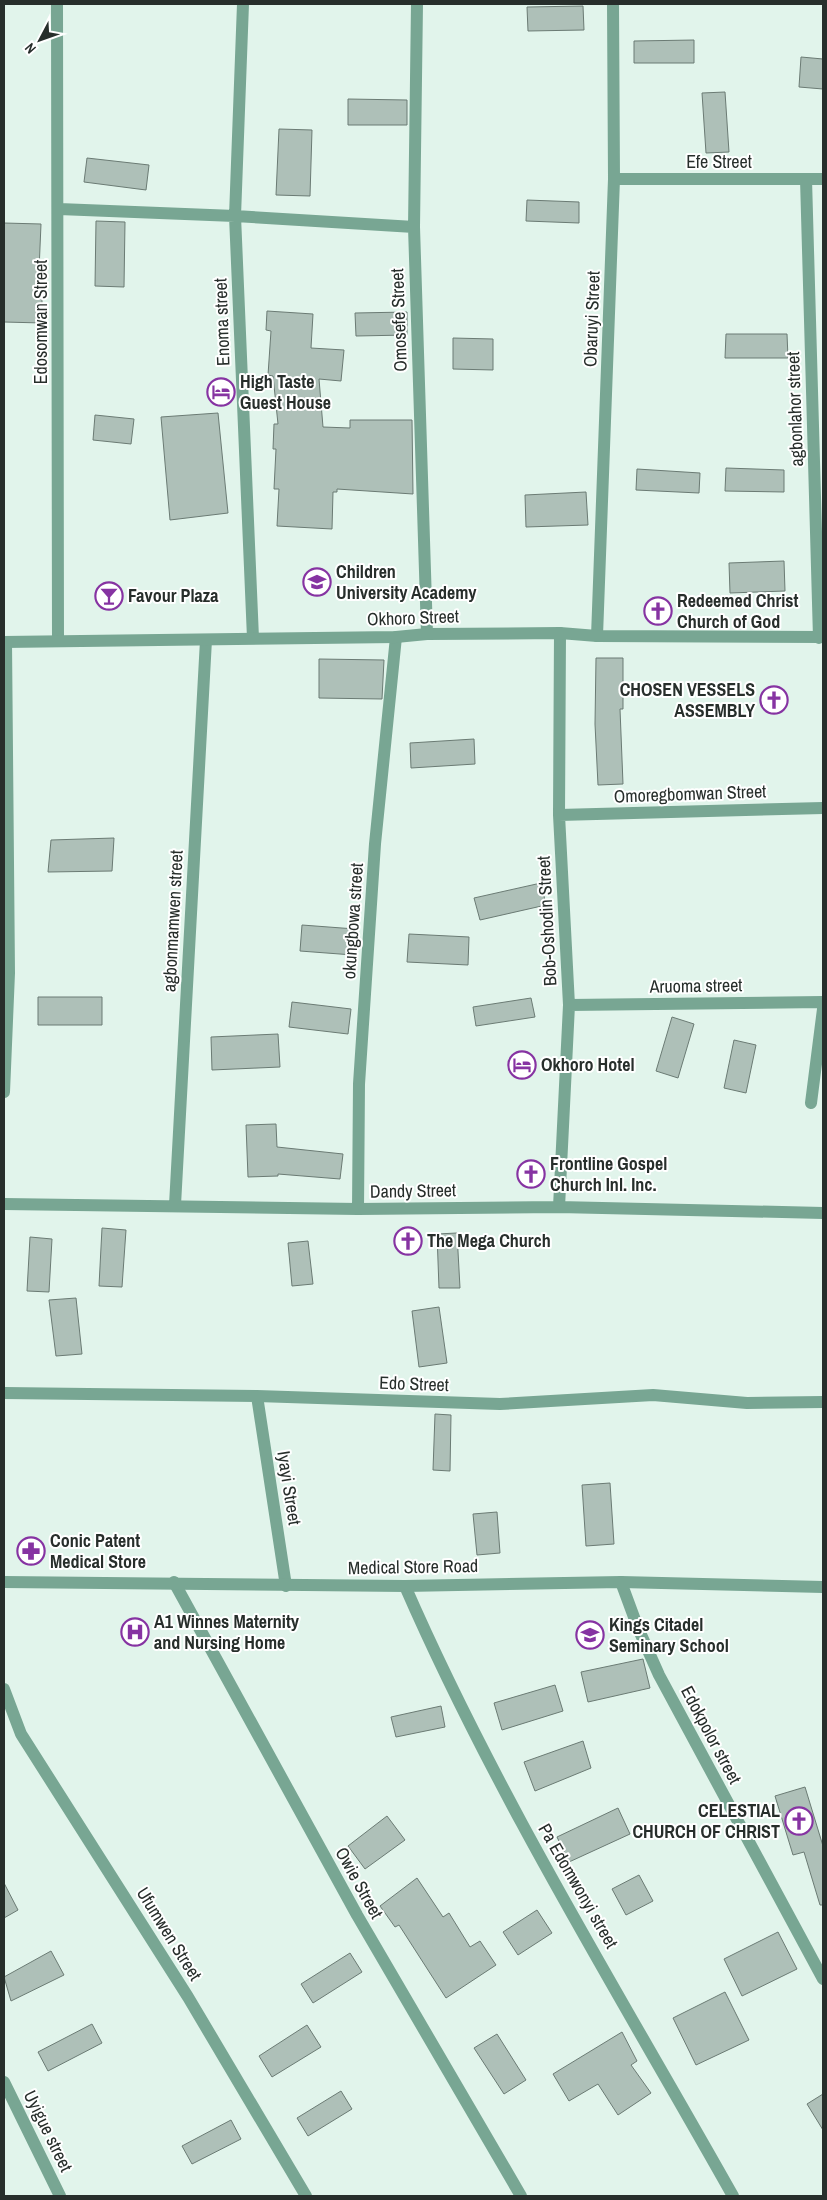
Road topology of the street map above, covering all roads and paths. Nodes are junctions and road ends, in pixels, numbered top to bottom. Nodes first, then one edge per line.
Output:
1 (57, 4) edge
2 (243, 4) edge
3 (417, 4) edge
4 (613, 4) edge
5 (614, 179) junction
6 (806, 179) junction
7 (823, 179) edge
8 (59, 209) junction
9 (235, 216) junction
10 (414, 227) junction
11 (560, 633) junction
12 (427, 634) junction
13 (598, 636) junction
14 (396, 637) junction
15 (253, 638) junction
16 (821, 638) edge
17 (58, 640) junction
18 (206, 640) junction
19 (5, 642) edge
20 (823, 808) edge
21 (559, 815) junction
22 (823, 1002) edge
23 (570, 1005) junction
24 (823, 1010) edge
25 (4, 1092) edge
26 (811, 1103) dead end
27 (4, 1204) edge
28 (175, 1205) junction
29 (559, 1207) junction
30 (358, 1209) junction
31 (823, 1213) edge
32 (4, 1393) edge
33 (257, 1396) junction
34 (823, 1402) edge
35 (4, 1582) edge
36 (174, 1582) junction
37 (621, 1582) junction
38 (286, 1586) junction
39 (405, 1586) junction
40 (823, 1587) edge
41 (4, 1690) edge
42 (823, 1979) edge
43 (4, 2082) edge
44 (60, 2196) edge
45 (306, 2196) edge
46 (521, 2196) edge
47 (734, 2196) edge

1 - 8 street, Edosomwan Street
2 - 9 street, Enoma street
3 - 10 street, Omosefe Street
4 - 5 street, Obaruyi Street
5 - 6 street, Efe Street
5 - 13 street, Obaruyi Street
6 - 7 street, Efe Street
6 - 16 street, agbonlahor street
8 - 9 street
8 - 17 street, Edosomwan Street
9 - 10 street
9 - 15 street, Enoma street
10 - 12 street, Omosefe Street
11 - 12 street, Okhoro Street
11 - 13 street, Okhoro Street
11 - 21 street, Bob-Oshodin Street
12 - 14 street, Okhoro Street
13 - 16 street, Okhoro Street
14 - 15 street, Okhoro Street
14 - 30 street, okungbowa street
15 - 18 street, Okhoro Street
17 - 18 street, Okhoro Street
17 - 19 street, Okhoro Street
18 - 28 street, agbonmamwen street
19 - 25 street
20 - 21 street, Omoregbomwan Street
21 - 23 street, Bob-Oshodin Street
22 - 23 street, Aruoma street
23 - 29 street, Bob-Oshodin Street
24 - 26 street
27 - 28 street, Dandy Street
28 - 30 street, Dandy Street
29 - 30 street, Dandy Street
29 - 31 street, Dandy Street
32 - 33 street, Edo Street
33 - 34 street, Edo Street
33 - 38 street, Iyayi Street
35 - 36 street, Medical Store Road
36 - 38 street, Medical Store Road
36 - 46 street, Owie Street
37 - 39 street, Medical Store Road
37 - 40 street, Medical Store Road
37 - 42 street, Edokpolor street
38 - 39 street, Medical Store Road
39 - 47 street, Pa Edomwonyi street
41 - 45 street, Ufumwen Street
43 - 44 street, Uyigue street

